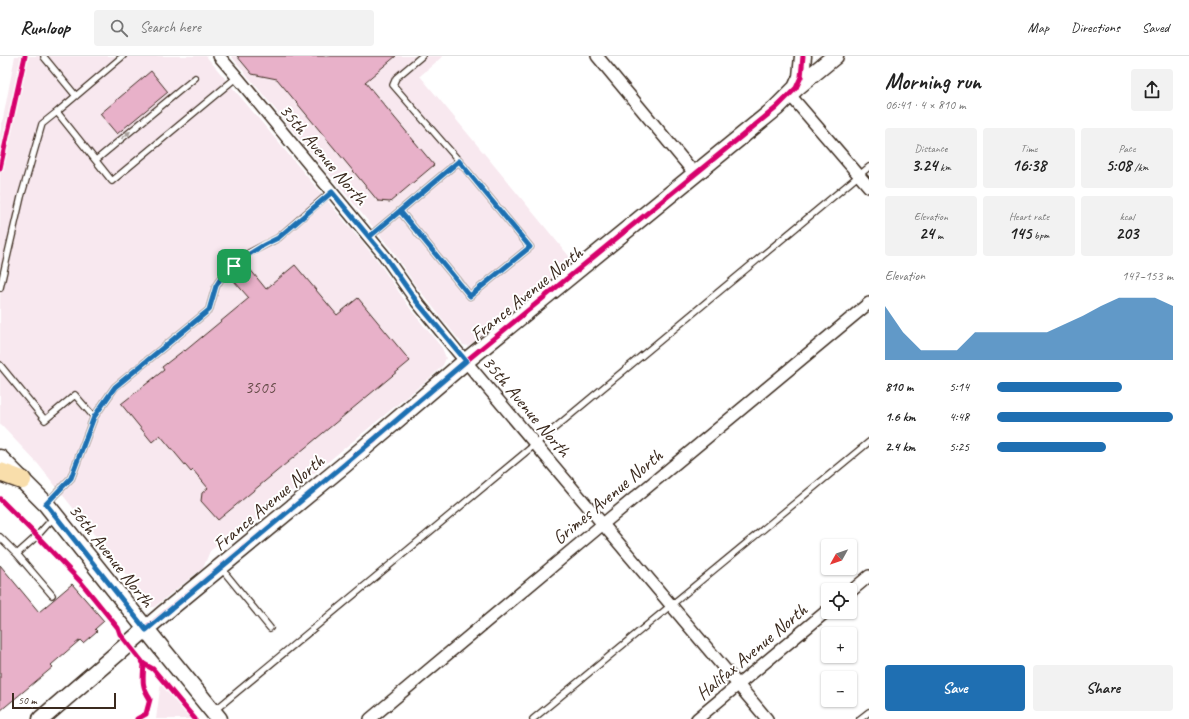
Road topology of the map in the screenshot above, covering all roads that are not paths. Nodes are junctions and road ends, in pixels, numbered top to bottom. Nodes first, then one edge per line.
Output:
1 (44, 56) edge
2 (123, 56) edge
3 (218, 56) edge
4 (422, 56) edge
5 (597, 56) edge
6 (803, 56) edge
7 (835, 56) edge
8 (238, 77) junction
9 (195, 78) dead end
10 (793, 92) junction
11 (76, 96) junction
12 (57, 112) junction
13 (96, 160) junction
14 (459, 161) junction
15 (869, 166) edge
16 (695, 174) junction
17 (859, 175) junction
18 (869, 187) edge
19 (332, 192) junction
20 (400, 211) junction
21 (369, 237) junction
22 (0, 288) edge
23 (869, 303) edge
24 (466, 361) junction
25 (0, 365) edge
26 (94, 417) junction
27 (869, 442) edge
28 (536, 445) junction
29 (0, 458) edge
30 (0, 472) edge
31 (22, 480) junction
32 (51, 510) junction
33 (603, 524) junction
34 (0, 537) edge
35 (17, 554) junction
36 (220, 568) junction
37 (869, 576) edge
38 (857, 586) edge
39 (52, 595) dead end
40 (671, 606) junction
41 (821, 616) edge
42 (270, 628) dead end
43 (146, 630) junction
44 (738, 685) junction
45 (869, 712) edge
46 (216, 716) edge
47 (41, 719) edge
48 (370, 719) edge
49 (533, 719) edge
50 (697, 719) edge
51 (767, 719) edge
52 (860, 719) edge

1 - 11 lane
2 - 11 lane
3 - 8 street, 35th Avenue North
4 - 14 lane
5 - 16 street
6 - 10 street
7 - 10 street, France Avenue North
8 - 13 lane
8 - 19 street, 35th Avenue North
13 -> 9 lane
10 - 16 street, France Avenue North
10 - 17 street
11 - 12 lane
12 - 13 lane
12 - 22 lane
14 - 20 lane
14 - 20 lane
15 - 17 lane
16 - 24 street, France Avenue North
17 - 18 street
17 - 28 lane
19 - 21 street, 35th Avenue North
19 - 26 lane
20 - 21 lane
21 - 24 street, 35th Avenue North
23 - 33 street, Grimes Avenue North
24 - 28 street, 35th Avenue North
24 - 36 street, France Avenue North
25 - 26 lane
26 - 32 lane
27 - 40 lane
28 - 33 street, 35th Avenue North
28 - 46 lane
29 - 31 street, 36th Avenue North
30 - 31 main road
31 - 32 street, 36th Avenue North
32 - 35 lane
32 - 43 street, 36th Avenue North
33 - 40 street, 35th Avenue North
33 - 48 street, Grimes Avenue North
34 - 35 lane
35 - 39 lane
36 - 42 lane
36 - 43 street, France Avenue North
37 - 38 street
40 - 44 street, 35th Avenue North
40 - 49 lane
41 - 44 street, Halifax Avenue North
43 - 46 street, 36th Avenue North
43 - 47 street, France Avenue North
44 - 50 street, Halifax Avenue North
44 - 51 street, 35th Avenue North
45 - 52 lane

